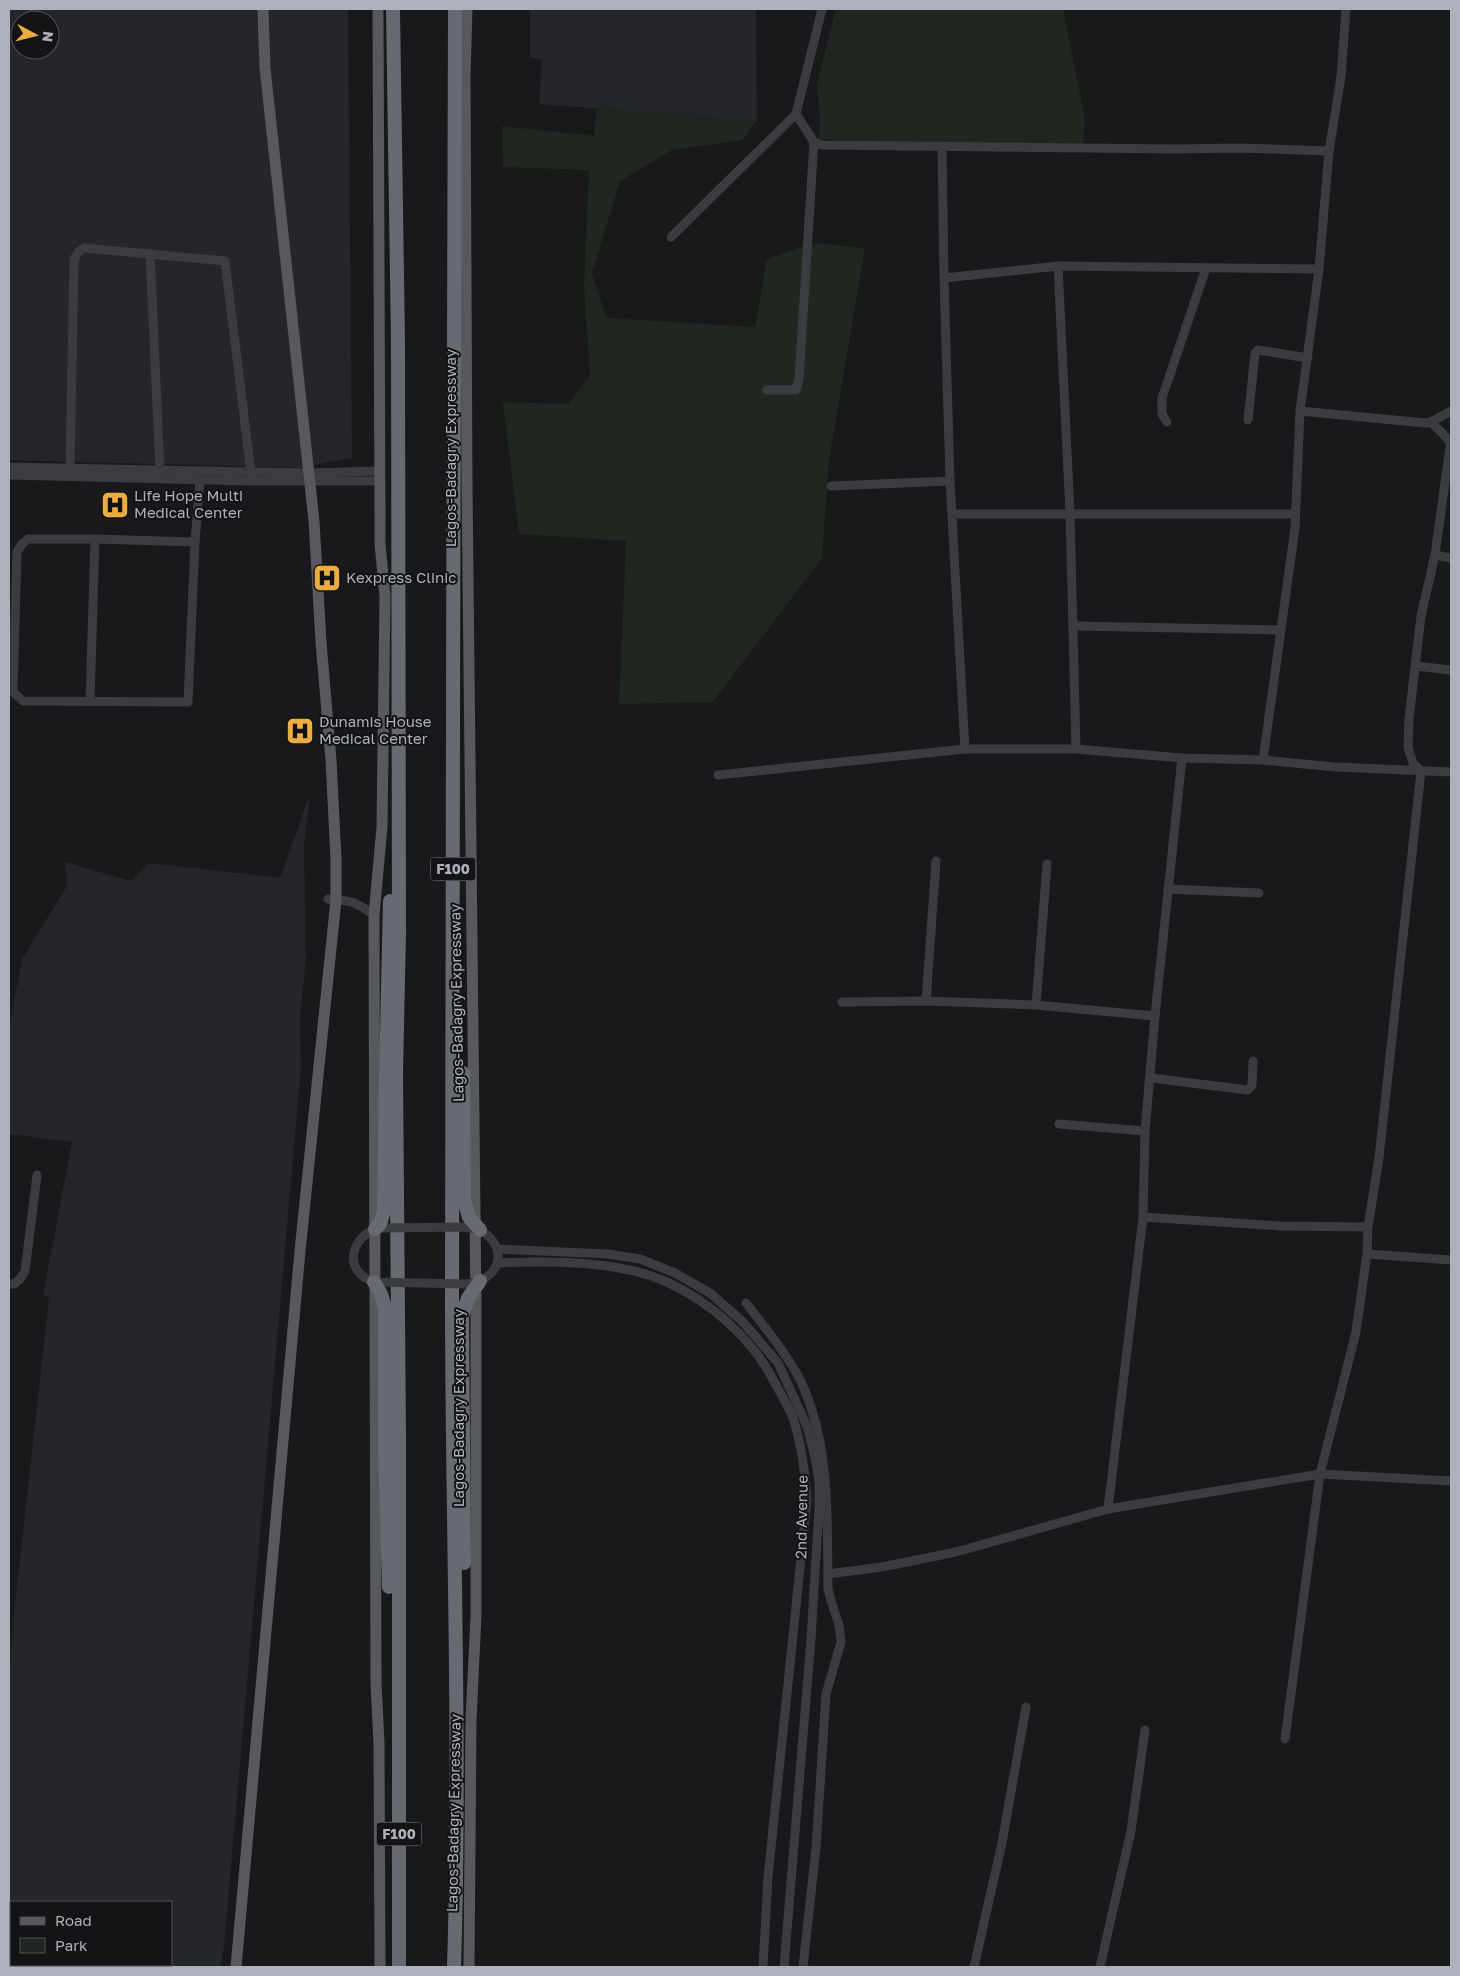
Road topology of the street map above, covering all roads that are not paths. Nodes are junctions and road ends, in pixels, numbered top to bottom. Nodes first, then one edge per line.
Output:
1 (255, 9) edge
2 (263, 9) edge
3 (378, 9) edge
4 (393, 9) edge
5 (456, 9) edge
6 (467, 9) edge
7 (822, 9) edge
8 (1346, 9) edge
9 (796, 114) junction
10 (814, 142) junction
11 (942, 146) junction
12 (1329, 151) junction
13 (671, 237) dead end
14 (150, 253) junction
15 (1058, 266) junction
16 (1206, 268) junction
17 (1319, 269) junction
18 (944, 278) junction
19 (1308, 358) junction
20 (767, 390) dead end
21 (1300, 411) junction
22 (1451, 411) edge
23 (1248, 420) dead end
24 (1167, 422) dead end
25 (1431, 422) junction
26 (1451, 441) edge
27 (9, 467) edge
28 (70, 468) junction
29 (160, 470) junction
30 (251, 473) junction
31 (9, 475) edge
32 (380, 476) junction
33 (305, 477) junction
34 (200, 480) junction
35 (950, 481) junction
36 (831, 486) dead end
37 (1070, 513) junction
38 (952, 514) junction
39 (1294, 514) junction
40 (95, 539) junction
41 (195, 542) junction
42 (1435, 555) junction
43 (1451, 558) edge
44 (1074, 626) junction
45 (1280, 630) junction
46 (1416, 666) junction
47 (1451, 670) edge
48 (90, 701) junction
49 (452, 736) junction
50 (965, 749) junction
51 (1076, 750) junction
52 (398, 755) junction
53 (1182, 758) junction
54 (1263, 760) junction
55 (1421, 772) junction
56 (1451, 772) edge
57 (718, 775) dead end
58 (936, 861) dead end
59 (1047, 864) dead end
60 (1168, 889) junction
61 (1259, 893) dead end
62 (332, 900) junction
63 (374, 915) junction
64 (842, 1002) dead end
65 (926, 1002) junction
66 (1036, 1004) junction
67 (1155, 1016) junction
68 (1253, 1061) dead end
69 (1151, 1078) junction
70 (1059, 1124) dead end
71 (1146, 1131) junction
72 (36, 1175) dead end
73 (1143, 1218) junction
74 (1368, 1227) junction
75 (375, 1230) junction
76 (480, 1230) junction
77 (497, 1249) junction
78 (1367, 1254) junction
79 (1451, 1260) edge
80 (497, 1263) junction
81 (480, 1281) junction
82 (374, 1282) junction
83 (9, 1284) edge
84 (746, 1303) dead end
85 (1320, 1474) junction
86 (1451, 1481) edge
87 (1108, 1509) junction
88 (828, 1574) junction
89 (1026, 1707) dead end
90 (398, 1712) junction
91 (456, 1728) junction
92 (1145, 1730) dead end
93 (1285, 1739) dead end
94 (231, 1967) edge
95 (236, 1967) edge
96 (380, 1967) edge
97 (399, 1967) edge
98 (454, 1967) edge
99 (469, 1967) edge
100 (764, 1967) edge
101 (784, 1967) edge
102 (802, 1967) edge
103 (974, 1967) edge
104 (1100, 1967) edge

1 - 33 main road
2 - 33 main road
3 - 32 main road
4 - 52 highway, F100
5 - 49 highway, Lagos-Badagry Expressway / F100
6 - 99 main road, Lagos-Badagry Expressway
7 - 9 street
8 - 12 street
9 - 10 street
9 - 13 street
10 - 11 street
10 - 20 street
11 - 12 street
11 - 18 street
12 - 17 street
14 - 28 street
14 - 29 street
14 - 30 street
15 - 16 street
15 - 18 street
15 - 37 street
16 - 17 street
16 - 24 street
17 - 19 street
18 - 35 street
19 - 21 street
19 - 23 street
21 - 25 street
21 - 39 street
22 - 25 street
25 - 26 street
26 - 42 street
27 - 28 street
28 - 29 street
29 - 30 street
30 - 33 street
31 - 34 street
32 - 33 street
32 - 63 main road
33 - 34 street
33 - 62 main road
34 - 41 street
35 - 36 street
35 - 38 street
37 - 38 street
37 - 39 street
37 - 44 street
38 - 50 street
39 - 45 street
40 - 41 street
40 - 48 street
40 - 48 street
41 - 48 street
42 - 43 street
42 - 46 street
44 - 45 street
44 - 51 street
45 - 54 street
46 - 47 street
46 - 55 street
49 - 76 highway, bridge
49 - 91 highway, Lagos-Badagry Expressway / F100
50 - 51 street
50 - 57 street
51 - 53 street
52 - 75 highway, bridge
52 - 90 highway, F100
53 - 54 street
53 - 60 street
54 - 55 street
55 - 56 street
55 - 74 street
58 - 65 street
59 - 66 street
60 - 61 street
60 - 67 street
62 - 63 street
62 - 94 main road
62 - 95 main road
63 - 96 main road
64 - 65 street
65 - 66 street
66 - 67 street
67 - 69 street
68 - 69 street
69 - 71 street
70 - 71 street
71 - 73 street
72 - 83 street
73 - 74 street
73 - 87 street
74 - 78 street
75 - 76 street, bridge
75 - 82 street
76 - 77 street
77 - 80 street
77 - 101 street, 2nd Avenue
78 - 79 street
78 - 85 street
80 - 81 street
80 - 100 street, 2nd Avenue
81 - 82 street, bridge
81 - 91 highway, bridge
82 - 90 highway, bridge
84 - 88 street
85 - 86 street
85 - 87 street
85 - 93 street
87 - 88 street
88 - 102 street
89 - 103 street
90 - 97 highway, F100
91 - 98 highway, Lagos-Badagry Expressway / F100
92 - 104 street

